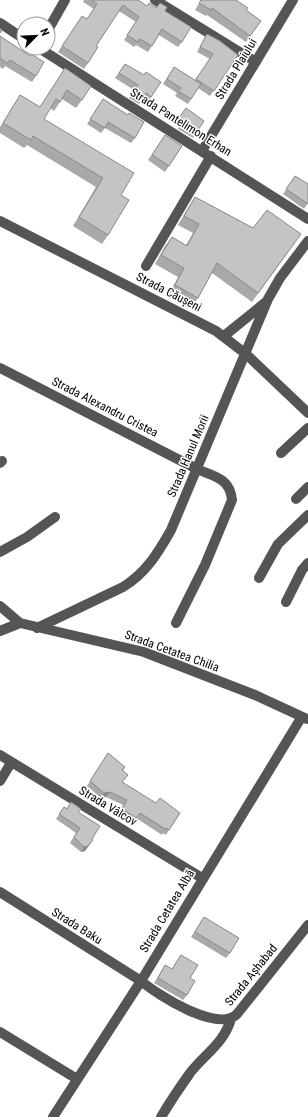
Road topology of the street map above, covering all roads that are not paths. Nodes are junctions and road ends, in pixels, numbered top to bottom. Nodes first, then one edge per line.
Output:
1 (65, 0) edge
2 (155, 0) edge
3 (293, 0) edge
4 (56, 16) edge
5 (0, 23) edge
6 (16, 33) edge
7 (52, 56) edge
8 (256, 62) junction
9 (202, 151) junction
10 (212, 156) junction
11 (308, 219) edge
12 (0, 221) edge
13 (308, 241) edge
14 (146, 266) dead end
15 (268, 299) junction
16 (224, 336) junction
17 (246, 354) junction
18 (0, 368) edge
19 (308, 413) edge
20 (308, 428) edge
21 (281, 453) dead end
22 (197, 469) junction
23 (308, 487) edge
24 (296, 499) dead end
25 (308, 515) edge
26 (55, 517) dead end
27 (0, 552) edge
28 (308, 563) edge
29 (258, 578) dead end
30 (286, 602) dead end
31 (0, 606) edge
32 (20, 623) junction
33 (176, 623) dead end
34 (37, 628) junction
35 (0, 631) edge
36 (305, 718) edge
37 (0, 756) edge
38 (11, 763) junction
39 (0, 781) edge
40 (202, 878) junction
41 (0, 892) edge
42 (308, 924) edge
43 (142, 980) junction
44 (231, 1019) junction
45 (0, 1032) edge
46 (77, 1079) junction
47 (54, 1117) edge
48 (161, 1117) edge

1 - 4 street
2 - 8 street
3 - 8 street, Strada Plaiului
5 - 6 street
7 - 9 street, Strada Pantelimon Erhan
8 - 9 street, Strada Plaiului
9 - 10 street, Strada Pantelimon Erhan
10 - 11 street, Strada Pantelimon Erhan
10 - 14 street
12 - 16 street, Strada Căușeni
13 - 15 street, Strada Hanul Morii
15 - 16 street
15 - 17 street, Strada Hanul Morii
16 - 17 street, Strada Căușeni
17 - 19 street, Strada Căușeni
17 - 22 street, Strada Hanul Morii
18 - 22 street, Strada Alexandru Cristea
20 - 21 street
22 - 33 street, Strada Alexandru Cristea
22 - 34 street, Strada Hanul Morii
23 - 24 street
25 - 29 street
26 - 27 street
28 - 30 street
31 - 32 street
32 - 34 street, Strada Cetatea Chilia
32 - 35 street
34 - 36 street, Strada Cetatea Chilia
36 - 40 street, Strada Cetatea Albă
37 - 38 street, Strada Vâlcov
38 - 39 street
38 - 40 street, Strada Vâlcov
40 - 43 street, Strada Cetatea Albă
41 - 43 street, Strada Baku
42 - 44 street, Strada Așhabad
43 - 44 street, Strada Așhabad
43 - 46 street, Strada Cetatea Albă
44 - 48 street
45 - 46 street
46 - 47 street, Strada Cetatea Albă

